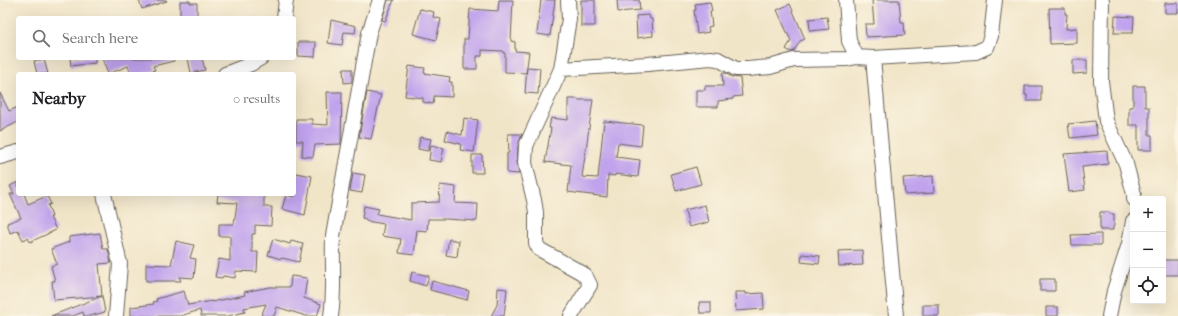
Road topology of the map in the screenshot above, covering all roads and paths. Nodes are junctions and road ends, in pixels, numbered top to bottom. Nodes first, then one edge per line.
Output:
1 (286, 0) edge
2 (380, 0) edge
3 (568, 0) edge
4 (846, 0) edge
5 (994, 0) edge
6 (1102, 0) edge
7 (284, 16) edge
8 (857, 57) junction
9 (873, 58) junction
10 (258, 60) edge
11 (561, 68) junction
12 (230, 72) edge
13 (16, 153) edge
14 (0, 157) edge
15 (104, 196) edge
16 (1134, 196) edge
17 (1131, 232) edge
18 (116, 316) edge
19 (331, 316) edge
20 (570, 316) edge
21 (896, 316) edge
22 (1109, 316) edge

1 - 7 street
2 - 19 street
3 - 11 street
4 - 8 street
5 - 9 street
6 - 16 street
8 - 9 street
8 - 11 street
9 - 21 street
10 - 12 street
11 - 20 street
13 - 14 street
15 - 18 street
17 - 22 street

